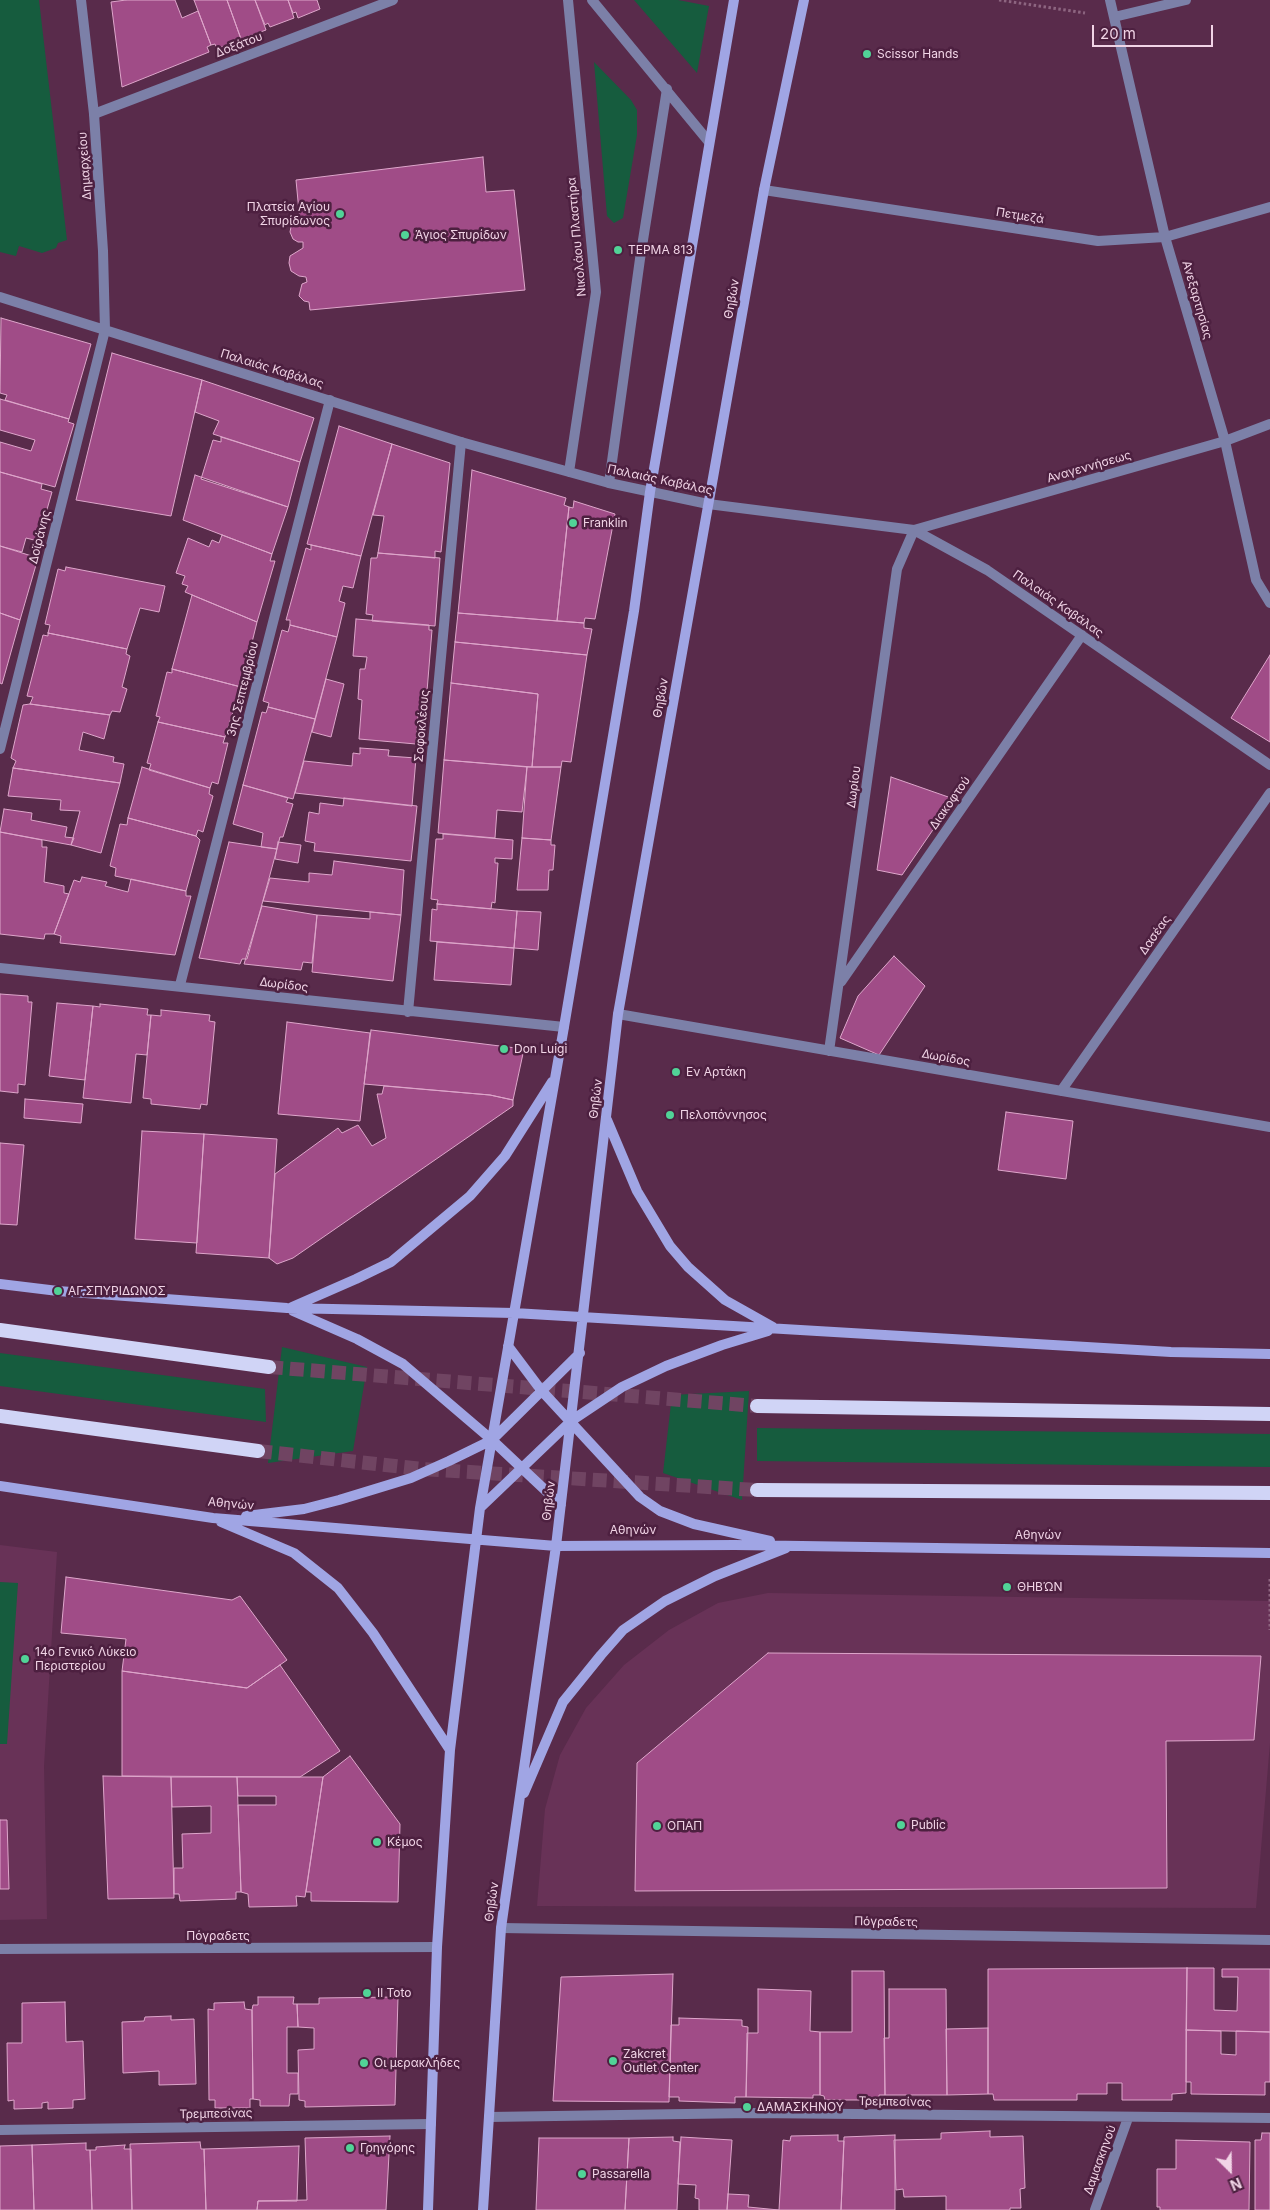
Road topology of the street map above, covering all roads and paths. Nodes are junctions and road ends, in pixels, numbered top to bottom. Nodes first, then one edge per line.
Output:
1 (81, 0) edge
2 (393, 0) edge
3 (568, 0) edge
4 (592, 0) edge
5 (734, 0) edge
6 (804, 0) edge
7 (999, 0) edge
8 (1110, 0) edge
9 (1186, 0) edge
10 (1114, 17) junction
11 (667, 90) junction
12 (94, 114) junction
13 (709, 142) junction
14 (764, 190) junction
15 (1270, 207) edge
16 (1165, 237) junction
17 (0, 297) edge
18 (105, 330) junction
19 (330, 400) junction
20 (1270, 424) edge
21 (1225, 441) junction
22 (461, 442) junction
23 (569, 472) junction
24 (608, 483) junction
25 (650, 492) junction
26 (708, 504) junction
27 (914, 530) junction
28 (1270, 603) edge
29 (1082, 635) junction
30 (0, 749) edge
31 (1270, 765) edge
32 (1270, 793) edge
33 (0, 968) edge
34 (838, 985) junction
35 (180, 986) junction
36 (408, 1012) junction
37 (618, 1014) junction
38 (564, 1027) junction
39 (830, 1051) junction
40 (555, 1077) junction
41 (1061, 1091) junction
42 (606, 1118) junction
43 (1270, 1127) edge
44 (0, 1284) edge
45 (288, 1308) junction
46 (514, 1313) junction
47 (584, 1317) junction
48 (776, 1329) junction
49 (0, 1330) edge
50 (508, 1346) junction
51 (580, 1353) junction
52 (1270, 1354) edge
53 (269, 1367) tunnel mouth
54 (541, 1390) junction
55 (757, 1406) tunnel mouth
56 (1270, 1414) edge
57 (0, 1416) edge
58 (571, 1421) junction
59 (492, 1440) junction
60 (258, 1451) tunnel mouth
61 (520, 1468) junction
62 (0, 1486) edge
63 (757, 1490) tunnel mouth
64 (1270, 1493) edge
65 (561, 1505) junction
66 (480, 1508) junction
67 (213, 1518) junction
68 (477, 1539) junction
69 (556, 1546) junction
70 (791, 1546) junction
71 (1270, 1552) edge
72 (1270, 1572) edge
73 (1270, 1630) edge
74 (450, 1750) junction
75 (519, 1805) junction
76 (501, 1928) junction
77 (1270, 1940) edge
78 (436, 1947) junction
79 (0, 1949) edge
80 (489, 2117) junction
81 (1128, 2118) junction
82 (1270, 2118) edge
83 (432, 2124) junction
84 (0, 2130) edge
85 (428, 2210) edge
86 (483, 2210) edge
87 (1095, 2210) edge

1 - 12 street, Δημαρχείου
2 - 12 street, Δοξάτου
3 - 23 street, Νικολάου Πλαστήρα
4 - 11 street
5 - 13 main road
6 - 14 main road, Θηβών
7 - 10 path
8 - 10 street, Ανεξαρτησίας
9 - 10 street
10 - 16 street, Ανεξαρτησίας
11 - 13 street
11 - 24 street
12 - 18 street, Δημαρχείου
13 - 25 main road
14 - 16 street, Πετμεζά
14 - 26 main road, Θηβών
15 - 16 street, Πετμεζά
16 - 21 street, Ανεξαρτησίας
17 - 18 street, Παλαιάς Καβάλας
18 - 19 street, Παλαιάς Καβάλας
18 - 30 street, Δοϊράνης
19 - 22 street, Παλαιάς Καβάλας
19 - 35 street, 3ης Σεπτεμβρίου
20 - 21 street, Αναγεννήσεως
21 - 27 street, Αναγεννήσεως
21 - 28 street, Ανεξαρτησίας
22 - 23 street, Παλαιάς Καβάλας
22 - 36 street, Σοφοκλέους
23 - 24 street, Παλαιάς Καβάλας
24 - 25 street, Παλαιάς Καβάλας
25 - 26 street, Παλαιάς Καβάλας
25 - 38 main road
26 - 27 street, Παλαιάς Καβάλας
26 - 37 main road, Θηβών
27 - 29 street, Παλαιάς Καβάλας
27 - 34 street, Δωρίου
29 - 31 street, Παλαιάς Καβάλας
29 - 34 street, Διακοφτού
32 - 41 street, Δασέας
33 - 35 street, Δωρίδος
34 - 39 street, Δωρίου
35 - 36 street, Δωρίδος
36 - 38 street, Δωρίδος
37 - 39 street, Δωρίδος
37 - 42 main road, Θηβών
38 - 40 main road
39 - 41 street, Δωρίδος
40 - 45 main road
40 - 46 main road
41 - 43 street, Δωρίδος
42 - 47 main road, Θηβών
42 - 48 main road
44 - 45 main road
45 - 46 main road
45 - 59 main road
46 - 47 main road
46 - 50 main road
47 - 48 main road
47 - 51 main road, Θηβών
48 - 52 main road
48 - 58 main road
49 - 53 highway
50 - 54 main road
50 - 59 main road
51 - 54 main road
51 - 58 main road, Θηβών
54 - 58 main road
54 - 59 main road
55 - 56 highway
57 - 60 highway
58 - 61 main road
58 - 65 main road, Θηβών
58 - 70 main road
59 - 61 main road
59 - 66 main road
59 - 67 main road
61 - 65 main road
61 - 66 main road
62 - 67 main road, Αθηνών
63 - 64 highway
65 - 69 main road, Θηβών
66 - 68 main road
67 - 68 main road, Αθηνών
67 - 74 main road
68 - 69 main road, Αθηνών
68 - 74 main road
69 - 70 main road, Αθηνών
69 - 75 main road, Θηβών
70 - 71 main road, Αθηνών
70 - 75 main road
72 - 73 path
74 - 78 main road
75 - 76 main road, Θηβών
76 - 77 street, Πόγραδετς
76 - 80 main road, Θηβών
78 - 79 street, Πόγραδετς
78 - 83 main road
80 - 81 street, Τρεμπεσίνας
80 - 86 main road, Θηβών
81 - 82 street, Τρεμπεσίνας
81 - 87 street, Δαμασκηνού
83 - 84 street, Τρεμπεσίνας
83 - 85 main road

